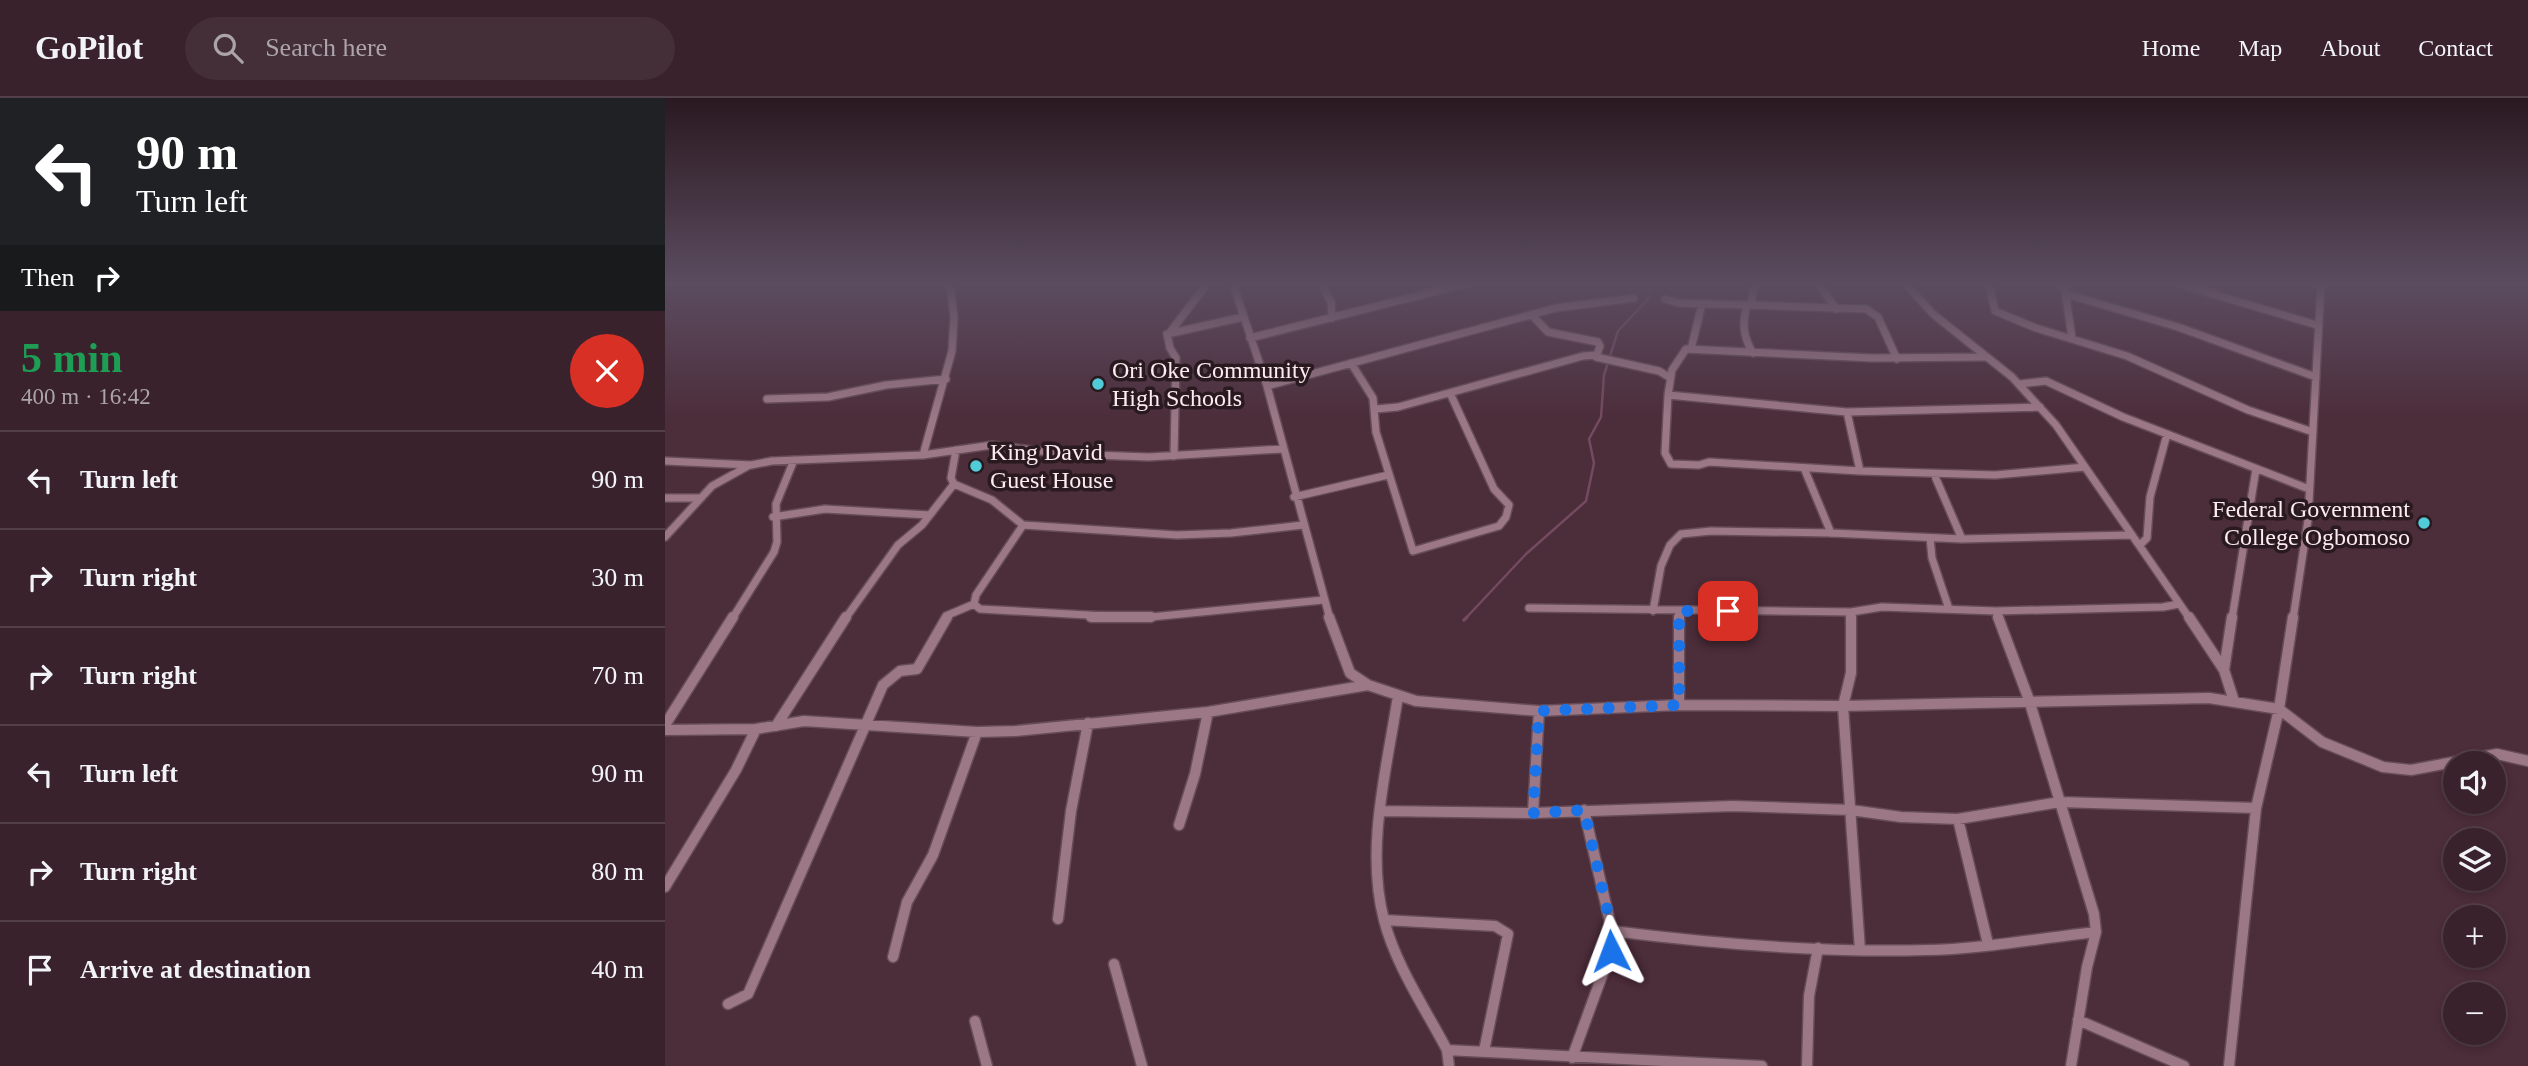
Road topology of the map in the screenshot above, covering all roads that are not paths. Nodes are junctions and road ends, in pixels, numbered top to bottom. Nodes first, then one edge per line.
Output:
1 (953, 329) edge
2 (1180, 329) edge
3 (1247, 329) edge
4 (1286, 329) edge
5 (1479, 329) edge
6 (1545, 329) edge
7 (1696, 329) edge
8 (1744, 329) edge
9 (1883, 329) edge
10 (1951, 329) edge
11 (2040, 329) edge
12 (2071, 329) edge
13 (2184, 329) edge
14 (2317, 329) edge
15 (1171, 331) joint
16 (1250, 338) junction
17 (2072, 338) junction
18 (1691, 349) junction
19 (1753, 352) junction
20 (1596, 355) junction
21 (1984, 357) junction
22 (1896, 359) junction
23 (1351, 363) junction
24 (1668, 377) junction
25 (2316, 377) junction
26 (946, 379) junction
27 (2018, 384) junction
28 (1267, 386) junction
29 (1450, 393) junction
30 (1668, 395) junction
31 (767, 399) dead end
32 (2041, 407) junction
33 (1376, 409) junction
34 (1847, 412) junction
35 (2313, 432) junction
36 (2167, 433) junction
37 (1282, 449) junction
38 (956, 450) junction
39 (923, 455) junction
40 (1174, 456) junction
41 (794, 460) junction
42 (665, 461) edge
43 (751, 465) junction
44 (2085, 467) junction
45 (1804, 468) junction
46 (2256, 469) junction
47 (1860, 471) junction
48 (1934, 474) junction
49 (1388, 475) junction
50 (954, 484) junction
51 (2309, 489) junction
52 (665, 498) edge
53 (700, 498) junction
54 (1294, 498) junction
55 (929, 515) junction
56 (773, 517) junction
57 (1023, 525) junction
58 (1303, 525) junction
59 (1831, 533) junction
60 (2132, 536) junction
61 (665, 537) edge
62 (1930, 538) junction
63 (1962, 539) junction
64 (2141, 544) junction
65 (1322, 600) junction
66 (974, 604) junction
67 (2179, 604) junction
68 (1529, 608) dead end
69 (1949, 609) junction
70 (1653, 611) junction
71 (1679, 611) junction
72 (1996, 611) junction
73 (1851, 612) junction
74 (2224, 670) junction
75 (1368, 685) junction
76 (1398, 696) junction
77 (2029, 700) junction
78 (2234, 701) junction
79 (1679, 705) junction
80 (1843, 706) junction
81 (2279, 709) junction
82 (1539, 711) junction
83 (1209, 712) junction
84 (1088, 723) junction
85 (863, 725) junction
86 (776, 726) junction
87 (665, 727) edge
88 (755, 729) junction
89 (977, 732) junction
90 (2528, 761) edge
91 (2060, 802) junction
92 (2256, 808) junction
93 (1584, 810) junction
94 (1851, 810) junction
95 (1382, 811) junction
96 (1533, 813) junction
97 (1958, 819) junction
98 (1179, 825) dead end
99 (665, 887) edge
100 (1058, 919) dead end
101 (1384, 920) junction
102 (1612, 931) junction
103 (2096, 932) junction
104 (1988, 944) junction
105 (1818, 948) junction
106 (1860, 950) junction
107 (893, 957) dead end
108 (1114, 964) dead end
109 (728, 1004) dead end
110 (2078, 1020) junction
111 (975, 1021) dead end
112 (1447, 1050) junction
113 (1484, 1051) junction
114 (1572, 1058) junction
115 (987, 1066) edge
116 (1143, 1066) edge
117 (1449, 1066) edge
118 (1757, 1066) edge
119 (1807, 1066) edge
120 (2071, 1066) edge
121 (2184, 1066) edge
122 (2229, 1066) edge

1 - 26 street
2 - 15 street
3 - 16 street
4 - 16 street
5 - 23 street
6 - 20 street
7 - 18 street
8 - 19 street
9 - 22 street
10 - 21 street
11 - 17 street
12 - 17 street
13 - 25 street
14 - 25 street
15 - 40 street
16 - 28 street
17 - 35 street
18 - 19 street
18 - 24 street
19 - 22 street
20 - 24 street
20 - 29 street
21 - 22 street
21 - 27 street
23 - 28 street
23 - 33 street
24 - 30 street
25 - 35 street
26 - 31 street
26 - 39 street
27 - 32 street
27 - 36 street
28 - 37 street
29 - 33 street
29 - 49 street
30 - 34 street
30 - 45 street
32 - 34 street
32 - 44 street
33 - 49 street
34 - 47 street
35 - 51 street
36 - 46 street
36 - 64 street
37 - 40 street
37 - 54 street
38 - 39 street
38 - 40 street
38 - 50 street
39 - 41 street
41 - 43 street
41 - 56 street
42 - 43 street
43 - 53 street
44 - 48 street
44 - 60 street
45 - 47 street
45 - 59 street
46 - 51 street
46 - 74 street
47 - 48 street
48 - 63 street
49 - 54 street
50 - 55 street
50 - 57 street
51 - 81 street
52 - 53 street
53 - 61 street
54 - 58 street
55 - 56 street
55 - 86 street
56 - 87 street
57 - 58 street
57 - 66 street
58 - 65 street
59 - 62 street
59 - 70 street
60 - 63 street
60 - 64 street
62 - 63 street
62 - 69 street
64 - 67 street
65 - 66 street
65 - 75 street
66 - 85 street
67 - 72 street
67 - 74 street
68 - 70 street
69 - 72 street
69 - 73 street
70 - 71 street
71 - 73 street
71 - 79 street
72 - 77 street
73 - 80 street
74 - 78 street
75 - 76 street
75 - 83 street
76 - 82 street
76 - 95 street
77 - 78 street
77 - 80 street
77 - 91 street
78 - 81 street
79 - 80 street
79 - 82 street
80 - 94 street
81 - 90 street
81 - 92 street
82 - 96 street
83 - 84 street
83 - 98 street
84 - 89 street
84 - 100 street
85 - 86 street
85 - 89 street
85 - 109 street
86 - 88 street
87 - 88 street
88 - 99 street
89 - 107 street
91 - 92 street
91 - 97 street
91 - 103 street
92 - 122 street
93 - 94 street
93 - 96 street
93 - 102 street
94 - 97 street
94 - 106 street
95 - 96 street
95 - 101 street
97 - 104 street
101 - 112 street
101 - 113 street
102 - 105 street
102 - 114 street
103 - 104 street
103 - 110 street
104 - 106 street
105 - 106 street
105 - 119 street
108 - 116 street
110 - 120 street
110 - 121 street
111 - 115 street
112 - 113 street
112 - 117 street
113 - 114 street
114 - 118 street

